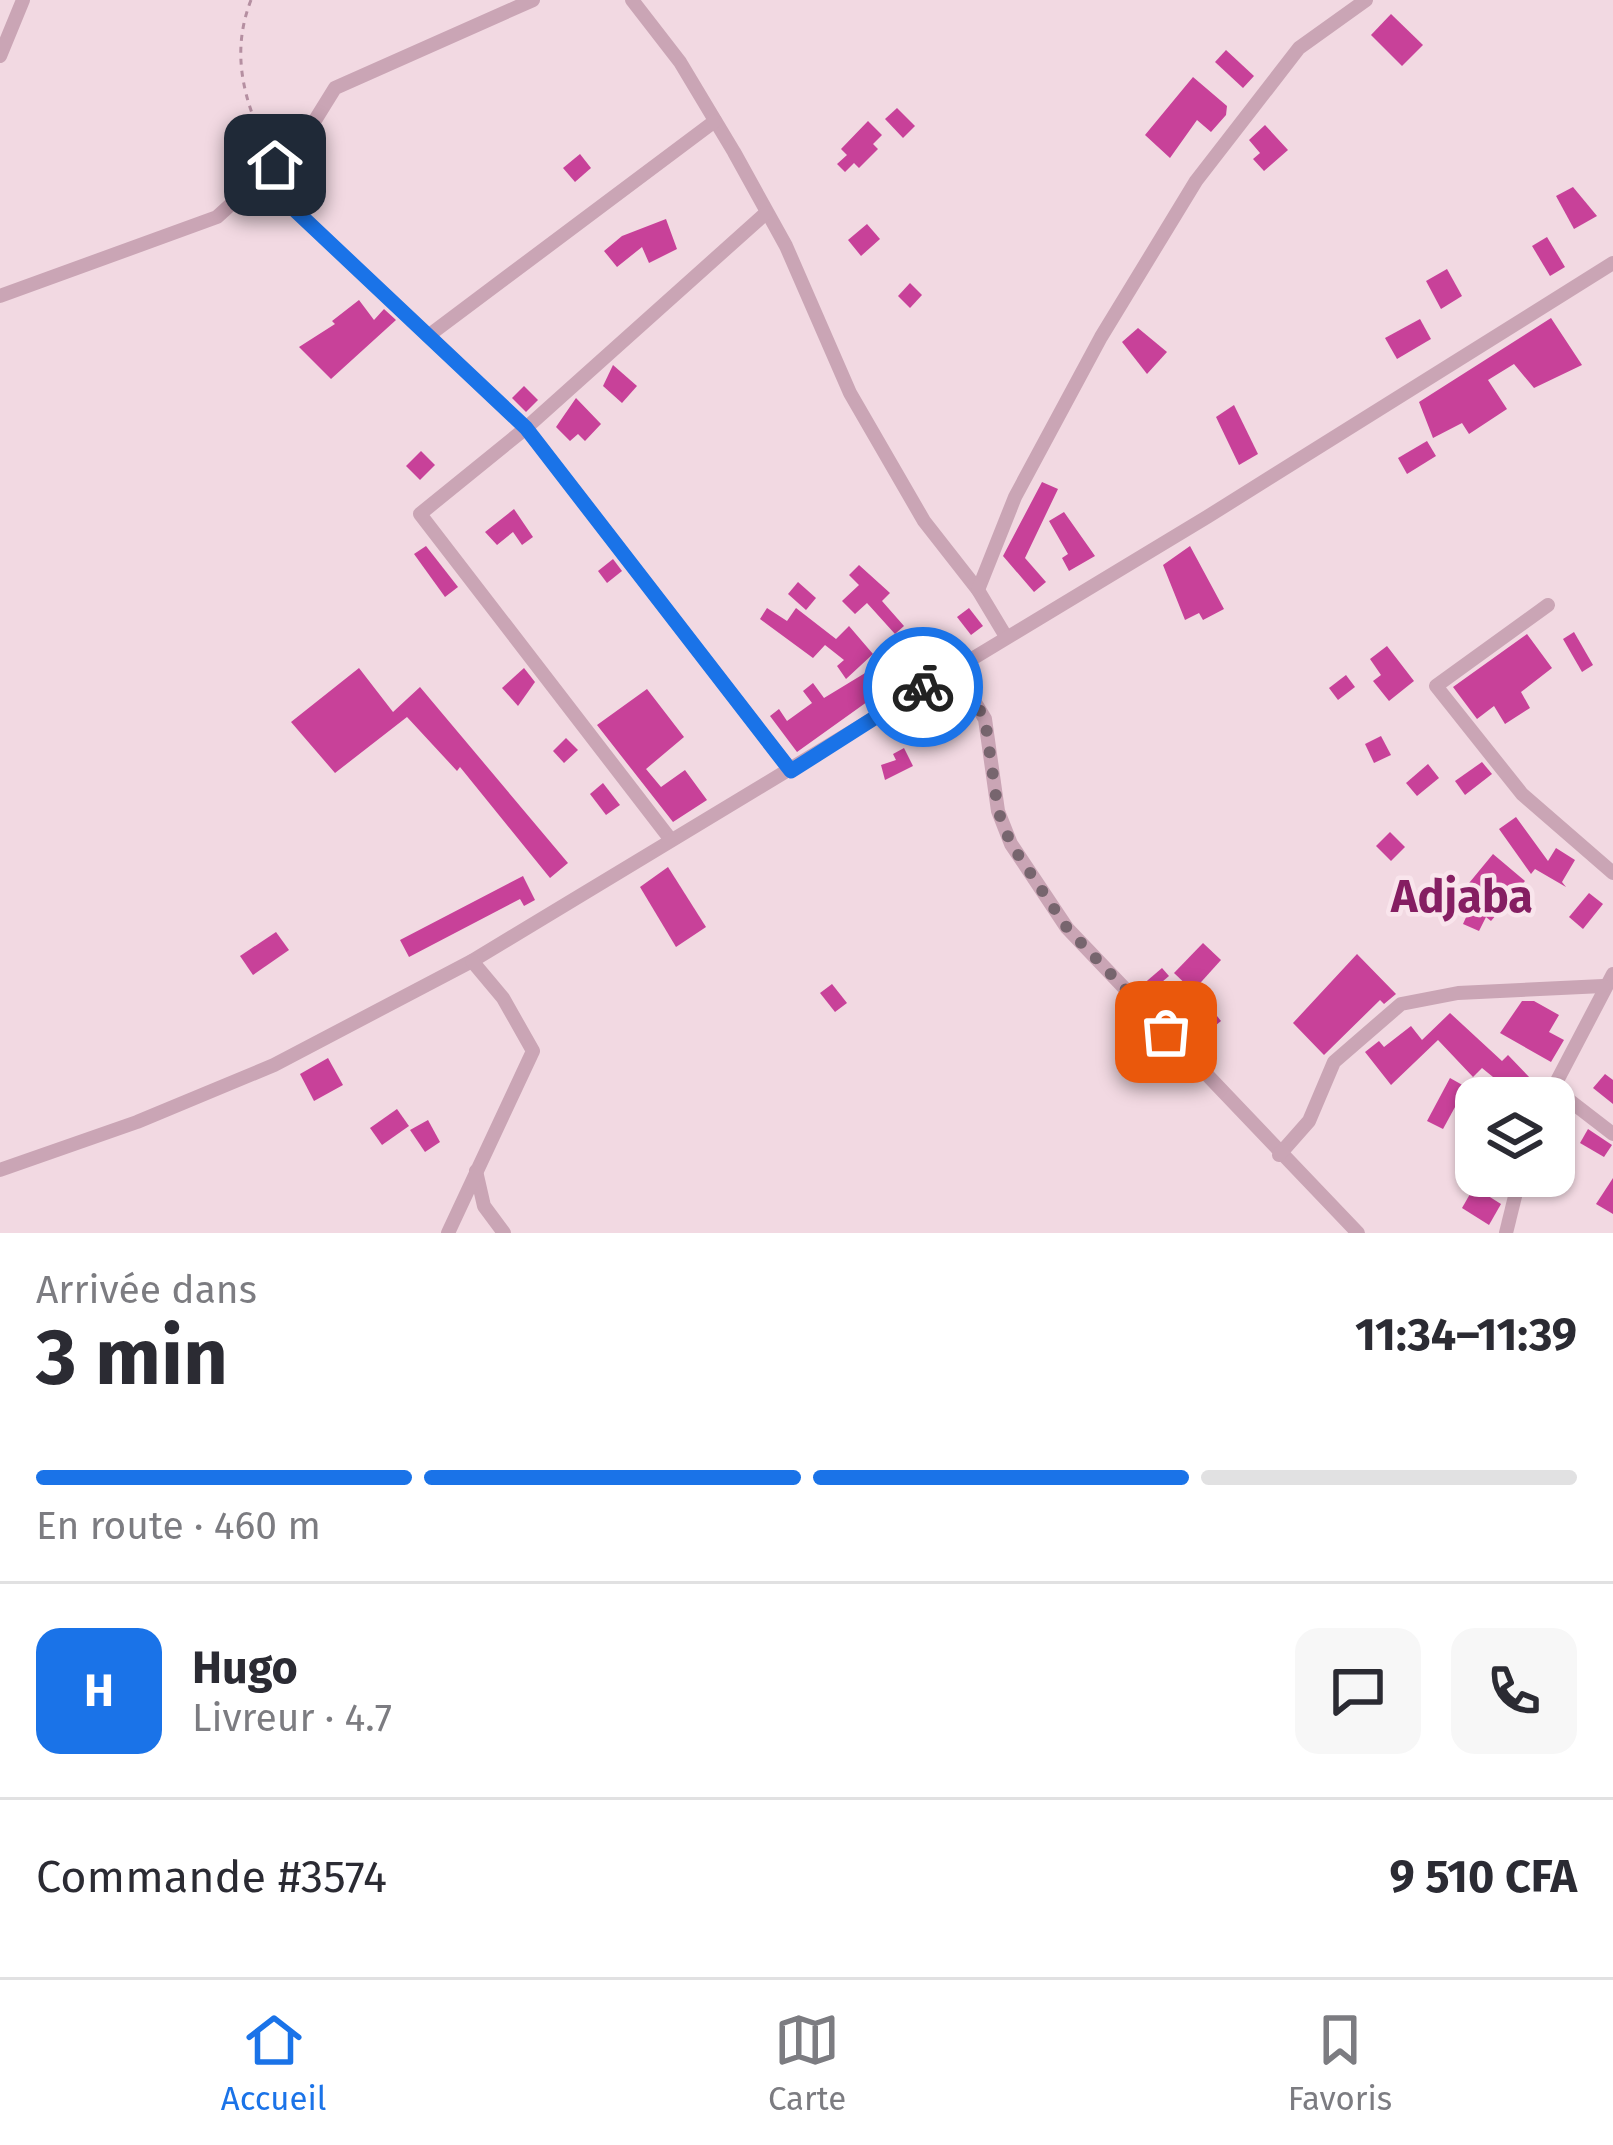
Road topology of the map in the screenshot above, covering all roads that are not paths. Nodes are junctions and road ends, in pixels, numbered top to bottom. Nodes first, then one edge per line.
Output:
1 (23, 0) edge
2 (533, 0) edge
3 (632, 0) edge
4 (1366, 0) edge
5 (0, 56) edge
6 (715, 121) junction
7 (262, 179) junction
8 (766, 213) junction
9 (1613, 262) edge
10 (0, 296) edge
11 (428, 336) junction
12 (526, 428) junction
13 (978, 590) junction
14 (1548, 605) dead end
15 (1005, 635) junction
16 (954, 668) junction
17 (791, 771) junction
18 (671, 840) junction
19 (1613, 873) edge
20 (472, 961) junction
21 (1608, 980) edge
22 (1558, 1077) edge
23 (1575, 1109) edge
24 (1613, 1134) edge
25 (1279, 1155) junction
26 (0, 1170) edge
27 (476, 1171) junction
28 (1515, 1197) edge
29 (448, 1233) edge
30 (504, 1233) edge
31 (1358, 1233) edge
32 (1506, 1233) edge

1 - 5 street
2 - 7 street
3 - 6 street
4 - 13 street
6 - 8 street
6 - 11 street
7 - 10 street
7 - 11 street
8 - 12 street
8 - 13 street
9 - 15 street
11 - 12 street
12 - 17 street
12 - 18 street
13 - 15 street
14 - 19 street
15 - 16 street
16 - 17 street
16 - 25 street
17 - 18 street
18 - 20 street
20 - 26 street
20 - 27 street
21 - 22 street
21 - 25 street
23 - 24 street
25 - 31 street
27 - 29 street
27 - 30 street
28 - 32 street

